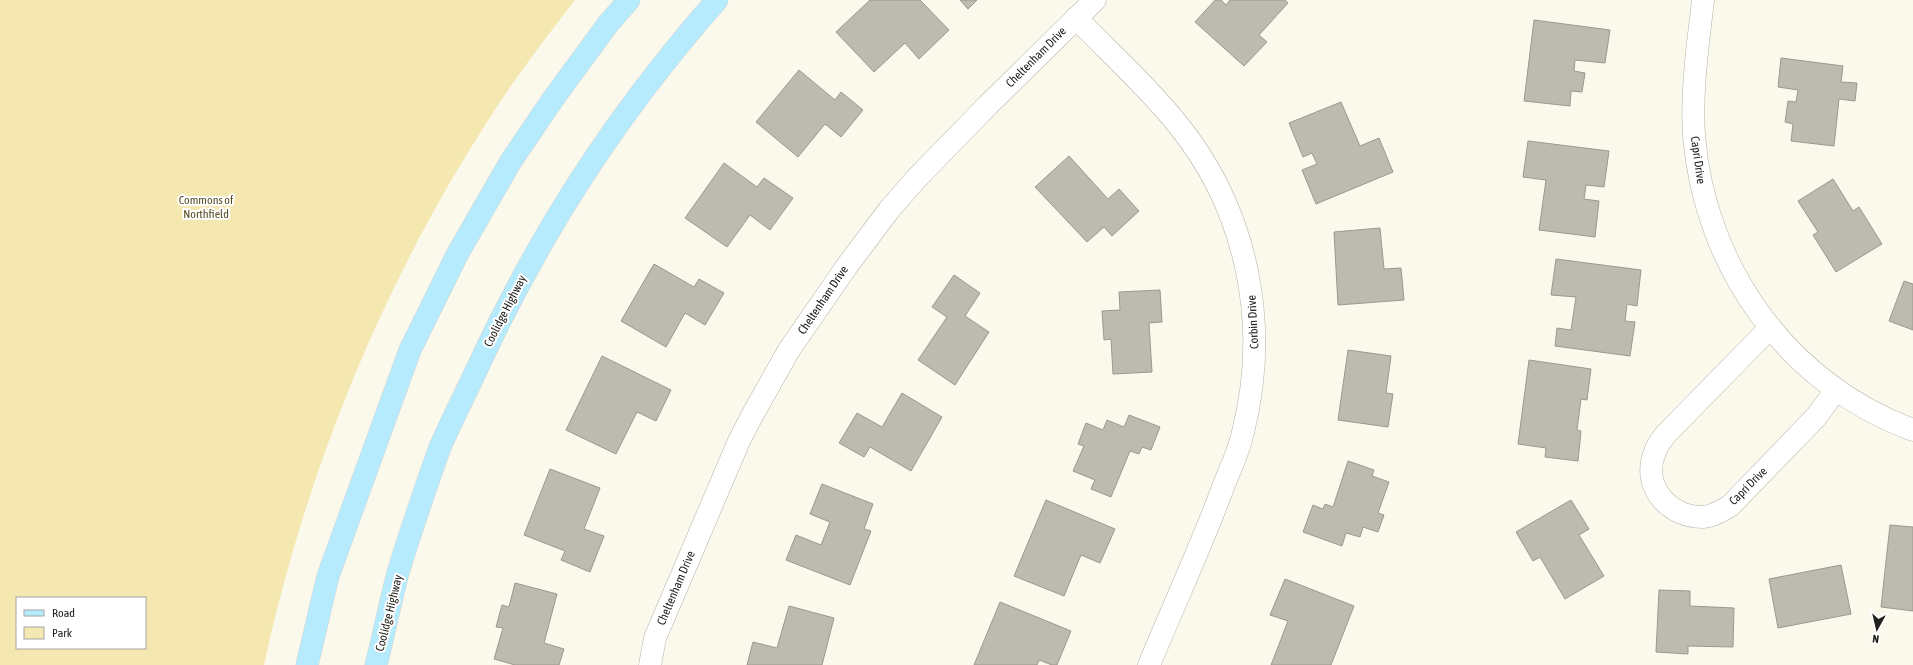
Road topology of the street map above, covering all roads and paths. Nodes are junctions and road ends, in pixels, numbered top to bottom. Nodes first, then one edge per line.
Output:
1 (629, 0) edge
2 (717, 0) edge
3 (1095, 0) edge
4 (1703, 0) edge
5 (1076, 18) junction
6 (1770, 328) junction
7 (1836, 390) junction
8 (1913, 430) edge
9 (307, 665) edge
10 (376, 665) edge
11 (650, 665) edge
12 (1148, 665) edge

1 - 9 main road
2 - 10 main road, Coolidge Highway
3 - 5 street, Cheltenham Drive
4 - 6 street, Capri Drive
5 - 11 street, Cheltenham Drive
5 - 12 street, Corbin Drive
6 - 7 street, Capri Drive
6 - 7 street, Capri Drive
7 - 8 street, Capri Drive

